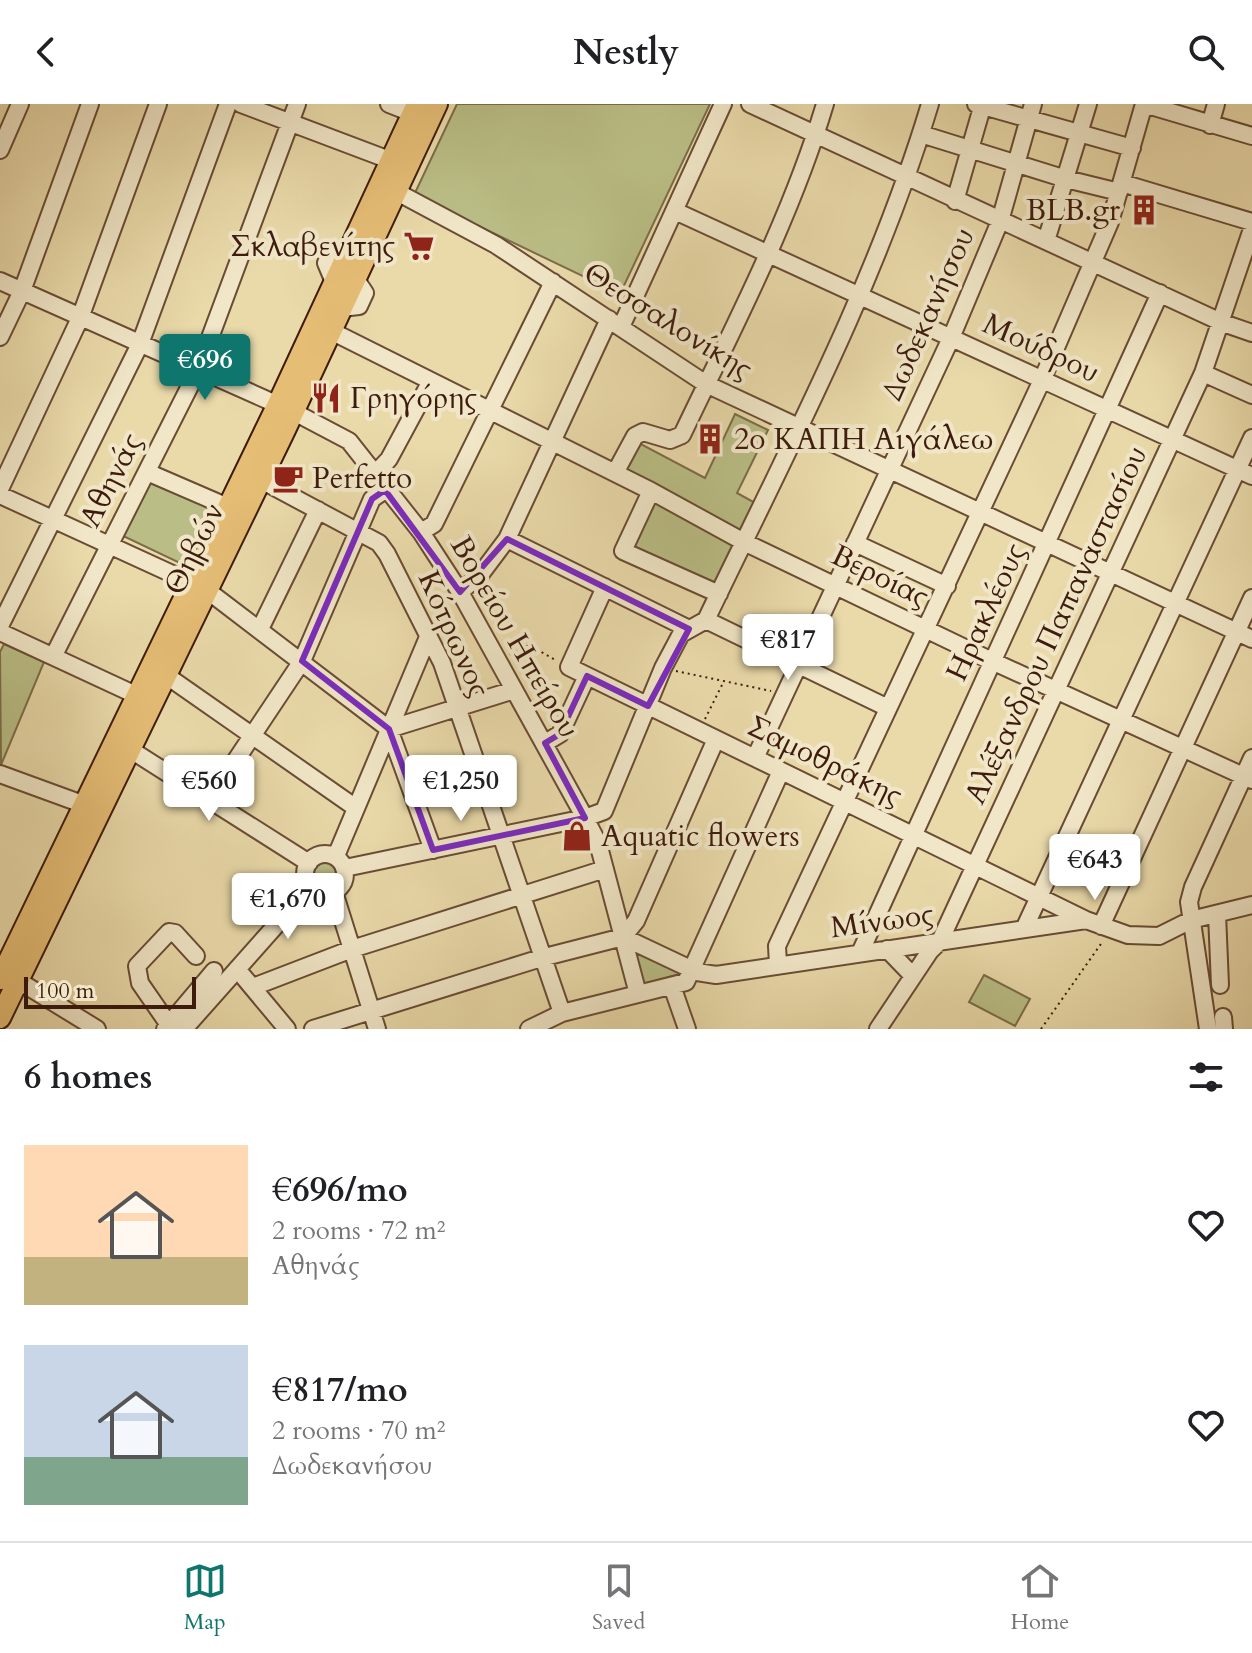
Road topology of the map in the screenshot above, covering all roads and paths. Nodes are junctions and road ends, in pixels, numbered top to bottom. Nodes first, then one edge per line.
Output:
1 (20, 104) edge
2 (90, 104) edge
3 (158, 104) edge
4 (228, 104) edge
5 (241, 104) edge
6 (389, 104) edge
7 (437, 104) edge
8 (723, 104) edge
9 (750, 104) edge
10 (825, 104) edge
11 (930, 104) edge
12 (1088, 104) edge
13 (1144, 104) edge
14 (1216, 104) edge
15 (981, 105) edge
16 (414, 109) edge
17 (294, 112) edge
18 (1031, 112) edge
19 (1210, 125) junction
20 (921, 134) junction
21 (1079, 135) junction
22 (815, 136) junction
23 (1252, 136) edge
24 (1132, 148) junction
25 (0, 150) edge
26 (970, 150) junction
27 (398, 164) junction
28 (1016, 165) junction
29 (907, 179) junction
30 (1066, 179) junction
31 (1121, 188) junction
32 (395, 191) junction
33 (955, 201) junction
34 (675, 211) junction
35 (1000, 221) junction
36 (1252, 222) edge
37 (1252, 229) edge
38 (1046, 241) junction
39 (766, 253) junction
40 (1093, 262) junction
41 (0, 281) edge
42 (553, 282) junction
43 (22, 291) junction
44 (1160, 293) junction
45 (859, 296) junction
46 (80, 318) junction
47 (615, 323) junction
48 (1223, 323) junction
49 (331, 331) junction
50 (1252, 333) edge
51 (0, 337) edge
52 (951, 338) junction
53 (140, 344) junction
54 (198, 370) junction
55 (1203, 373) junction
56 (1042, 380) junction
57 (431, 381) junction
58 (706, 384) junction
59 (1252, 395) edge
60 (286, 409) junction
61 (489, 410) junction
62 (1109, 410) junction
63 (799, 427) junction
64 (1252, 438) edge
65 (1172, 440) junction
66 (551, 442) junction
67 (889, 469) junction
68 (147, 472) junction
69 (615, 473) junction
70 (1245, 473) edge
71 (375, 474) junction
72 (261, 480) junction
73 (385, 490) junction
74 (651, 491) junction
75 (0, 492) edge
76 (228, 507) junction
77 (318, 510) junction
78 (982, 513) junction
79 (53, 517) junction
80 (358, 531) junction
81 (421, 532) junction
82 (507, 539) junction
83 (744, 542) junction
84 (109, 543) junction
85 (855, 543) junction
86 (1048, 544) junction
87 (1111, 573) junction
88 (835, 586) junction
89 (947, 586) junction
90 (200, 587) junction
91 (605, 587) junction
92 (460, 592) junction
93 (719, 594) junction
94 (1252, 598) edge
95 (1176, 604) junction
96 (706, 620) junction
97 (0, 629) edge
98 (260, 629) junction
99 (689, 629) junction
100 (926, 629) junction
101 (1244, 636) edge
102 (428, 637) junction
103 (54, 655) junction
104 (302, 661) junction
105 (499, 661) junction
106 (994, 662) junction
107 (798, 665) junction
108 (569, 667) junction
109 (663, 668) junction
110 (167, 676) junction
111 (587, 676) junction
112 (722, 684) junction
113 (514, 690) junction
114 (1056, 691) junction
115 (784, 695) junction
116 (138, 696) junction
117 (648, 706) junction
118 (457, 708) junction
119 (888, 708) junction
120 (1121, 720) junction
121 (389, 729) junction
122 (699, 731) junction
123 (251, 734) junction
124 (716, 739) junction
125 (545, 743) junction
126 (1182, 747) junction
127 (131, 750) junction
128 (755, 758) junction
129 (1252, 758) edge
130 (781, 771) junction
131 (0, 774) edge
132 (1248, 778) edge
133 (210, 799) junction
134 (843, 801) junction
135 (85, 805) junction
136 (356, 808) junction
137 (585, 818) junction
138 (499, 836) junction
139 (914, 836) junction
140 (433, 850) junction
141 (340, 862) junction
142 (309, 863) junction
143 (975, 866) junction
144 (605, 869) junction
145 (310, 887) junction
146 (334, 892) junction
147 (521, 896) junction
148 (1037, 896) junction
149 (1252, 905) edge
150 (1217, 914) junction
151 (1194, 919) junction
152 (1099, 925) junction
153 (1024, 929) junction
154 (623, 937) junction
155 (940, 941) junction
156 (352, 949) junction
157 (887, 949) junction
158 (860, 953) junction
159 (196, 956) dead end
160 (541, 958) junction
161 (778, 965) junction
162 (237, 969) junction
163 (691, 970) junction
164 (214, 971) dead end
165 (6, 976) edge
166 (913, 976) junction
167 (1220, 985) dead end
168 (672, 986) junction
169 (253, 987) junction
170 (638, 994) junction
171 (372, 1012) junction
172 (562, 1013) junction
173 (0, 1018) edge
174 (173, 1028) edge
175 (97, 1029) edge
176 (287, 1029) edge
177 (313, 1029) edge
178 (377, 1029) edge
179 (529, 1029) edge
180 (687, 1029) edge
181 (878, 1029) edge
182 (1041, 1029) edge
183 (1208, 1029) edge

1 - 25 street
2 - 43 street
3 - 46 street
4 - 53 street
5 - 17 street
6 - 16 street
7 - 27 main road, Θηβών
8 - 34 street
9 - 22 street
10 - 22 street
11 - 20 street
12 - 21 street
13 - 19 street
13 - 24 street
14 - 19 street
15 - 18 street
15 - 26 street
16 - 27 main road, Θηβών
17 - 27 street
17 - 54 street, Αθηνάς
18 - 21 street
18 - 28 street, Δωδεκανήσου
19 - 23 street
20 - 26 street
20 - 29 street
21 - 24 street
21 - 30 street
22 - 29 street
22 - 39 street
24 - 31 street
26 - 28 street
26 - 33 street
27 - 32 main road, Θηβών
27 - 60 main road, Θηβών
28 - 30 street
28 - 35 street, Δωδεκανήσου
29 - 33 street
29 - 45 street
30 - 31 street
30 - 38 street
31 - 36 street
31 - 40 street
32 - 42 street, Θεσσαλονίκης
32 - 49 main road, Θηβών
33 - 35 street
34 - 39 street, Μούδρου
34 - 47 street
35 - 38 street
35 - 52 street, Δωδεκανήσου
37 - 48 street, Αλέξανδρου Παπαναστασίου
38 - 40 street
39 - 45 street, Μούδρου
39 - 58 street
40 - 44 street
40 - 56 street
41 - 43 street, Βορείου Ηπείρου
42 - 47 street, Θεσσαλονίκης
42 - 61 street
43 - 46 street, Βορείου Ηπείρου
43 - 51 street
44 - 48 street
44 - 62 street, Ηρακλέους
45 - 52 street, Μούδρου
45 - 63 street
46 - 53 street, Βορείου Ηπείρου
46 - 75 street
47 - 58 street, Θεσσαλονίκης
47 - 66 street
48 - 50 street
48 - 55 street, Αλέξανδρου Παπαναστασίου
49 - 57 street, Βεροίας
49 - 60 main road, Θηβών
52 - 56 street, Μούδρου
52 - 67 street, Δωδεκανήσου
53 - 54 street, Βορείου Ηπείρου
53 - 79 street
54 - 60 street, Βορείου Ηπείρου
54 - 68 street, Αθηνάς
55 - 59 street
55 - 65 street, Αλέξανδρου Παπαναστασίου
56 - 62 street, Μούδρου
56 - 78 street
57 - 61 street, Βεροίας
57 - 71 street
58 - 63 street, Θεσσαλονίκης
58 - 69 street
60 - 71 street, Βορείου Ηπείρου
60 - 72 main road, Θηβών
60 - 76 main road, Θηβών
61 - 66 street, Βεροίας
61 - 81 street
62 - 65 street, Μούδρου
62 - 86 street, Ηρακλέους
63 - 67 street, Θεσσαλονίκης
63 - 83 street
64 - 70 street
65 - 70 street, Μούδρου
65 - 87 street, Αλέξανδρου Παπαναστασίου
66 - 69 street, Βεροίας
66 - 82 street
67 - 78 street, Θεσσαλονίκης
67 - 85 street, Δωδεκανήσου
68 - 76 street
68 - 84 street, Αθηνάς
69 - 74 street, Βεροίας
70 - 95 street
71 - 73 street, Βορείου Ηπείρου
72 - 77 street, Κότρωνος
72 - 90 main road, Θηβών
73 - 80 street
73 - 81 street, Βορείου Ηπείρου
74 - 83 street, Βεροίας
74 - 93 street
75 - 79 street
76 - 90 main road, Θηβών
77 - 80 street, Κότρωνος
77 - 98 street
78 - 86 street, Θεσσαλονίκης
78 - 89 street
79 - 84 street
79 - 97 street
80 - 102 street, Κότρωνος
80 - 104 street
81 - 92 street, Βορείου Ηπείρου
82 - 91 street
82 - 92 street
83 - 88 street, Βεροίας
83 - 93 street
84 - 90 street
84 - 103 street, Αθηνάς
85 - 88 street, Δωδεκανήσου
85 - 89 street
86 - 87 street, Θεσσαλονίκης
86 - 106 street, Ηρακλέους
87 - 95 street, Θεσσαλονίκης
87 - 114 street, Αλέξανδρου Παπαναστασίου
88 - 100 street, Βεροίας
88 - 107 street, Δωδεκανήσου
89 - 100 street
90 - 98 street
90 - 110 main road, Θηβών
90 - 116 main road, Θηβών
91 - 99 street
91 - 108 street
92 - 105 street, Βορείου Ηπείρου
93 - 96 street
94 - 101 street
95 - 101 street, Θεσσαλονίκης
95 - 120 street
96 - 99 street
96 - 107 street
97 - 103 street
98 - 104 street
99 - 109 street
100 - 106 street, Βεροίας
100 - 119 street
101 - 126 street
102 - 118 street, Κότρωνος
102 - 121 street
103 - 116 street
104 - 121 street
104 - 123 street
105 - 108 path
105 - 113 street, Βορείου Ηπείρου
106 - 114 street, Βεροίας
106 - 139 street, Ηρακλέους
107 - 115 street, Δωδεκανήσου
107 - 119 street
108 - 111 street, Σαμοθράκης
109 - 112 path
109 - 117 street
110 - 123 street
110 - 127 main road, Θηβών
111 - 117 street, Σαμοθράκης
111 - 125 street
112 - 115 path
112 - 122 path
113 - 118 street
113 - 125 street, Βορείου Ηπείρου
114 - 120 street, Βεροίας
114 - 143 street, Αλέξανδρου Παπαναστασίου
115 - 128 street, Δωδεκανήσου
116 - 135 main road, Θηβών
117 - 122 street, Σαμοθράκης
117 - 137 street
118 - 121 street
118 - 138 street, Κότρωνος
119 - 134 street
120 - 126 street, Βεροίας
120 - 148 street
121 - 136 street
121 - 140 street
122 - 124 street, Σαμοθράκης
123 - 133 street
123 - 136 street
124 - 128 street, Σαμοθράκης
124 - 154 street
125 - 137 street, Βορείου Ηπείρου
126 - 132 street, Βεροίας
126 - 152 street
127 - 133 street
127 - 165 main road, Θηβών
128 - 130 street, Σαμοθράκης
129 - 132 street
130 - 134 street, Σαμοθράκης
130 - 163 street
131 - 135 street
132 - 151 street
133 - 142 street
134 - 139 street, Σαμοθράκης
134 - 161 street
135 - 165 main road, Θηβών
136 - 141 street
137 - 138 street
137 - 144 street, Βορείου Ηπείρου
138 - 140 street
138 - 147 street, Κότρωνος
139 - 143 street, Σαμοθράκης
139 - 158 street, Ηρακλέους
140 - 141 street
141 - 142 street
141 - 146 street
142 - 145 street
143 - 148 street, Σαμοθράκης
143 - 155 street, Αλέξανδρου Παπαναστασίου
144 - 147 street
144 - 154 street, Βορείου Ηπείρου
145 - 146 street
145 - 162 street
146 - 156 street
147 - 156 street
147 - 160 street, Κότρωνος
148 - 152 street, Σαμοθράκης
148 - 153 street
149 - 150 street, Μίνωος
150 - 151 street, Μίνωος
150 - 167 street
151 - 152 street, Μίνωος
151 - 183 street
152 - 153 street, Μίνωος
152 - 182 path
153 - 155 street, Μίνωος
154 - 160 street
154 - 163 street
154 - 170 street, Βορείου Ηπείρου
155 - 157 street, Μίνωος
155 - 166 street, Αλέξανδρου Παπαναστασίου
156 - 169 street
156 - 171 street
157 - 158 street, Μίνωος
157 - 166 street
158 - 161 street, Μίνωος
159 - 174 street
160 - 171 street
160 - 172 street, Κότρωνος
161 - 163 street, Μίνωος
162 - 169 street
162 - 174 street
163 - 168 street
164 - 174 street
165 - 173 main road, Θηβών
165 - 175 street
166 - 181 street, Αλέξανδρου Παπαναστασίου
168 - 170 street
168 - 180 street
169 - 176 street
170 - 172 street
171 - 177 street
171 - 178 street
172 - 179 street

